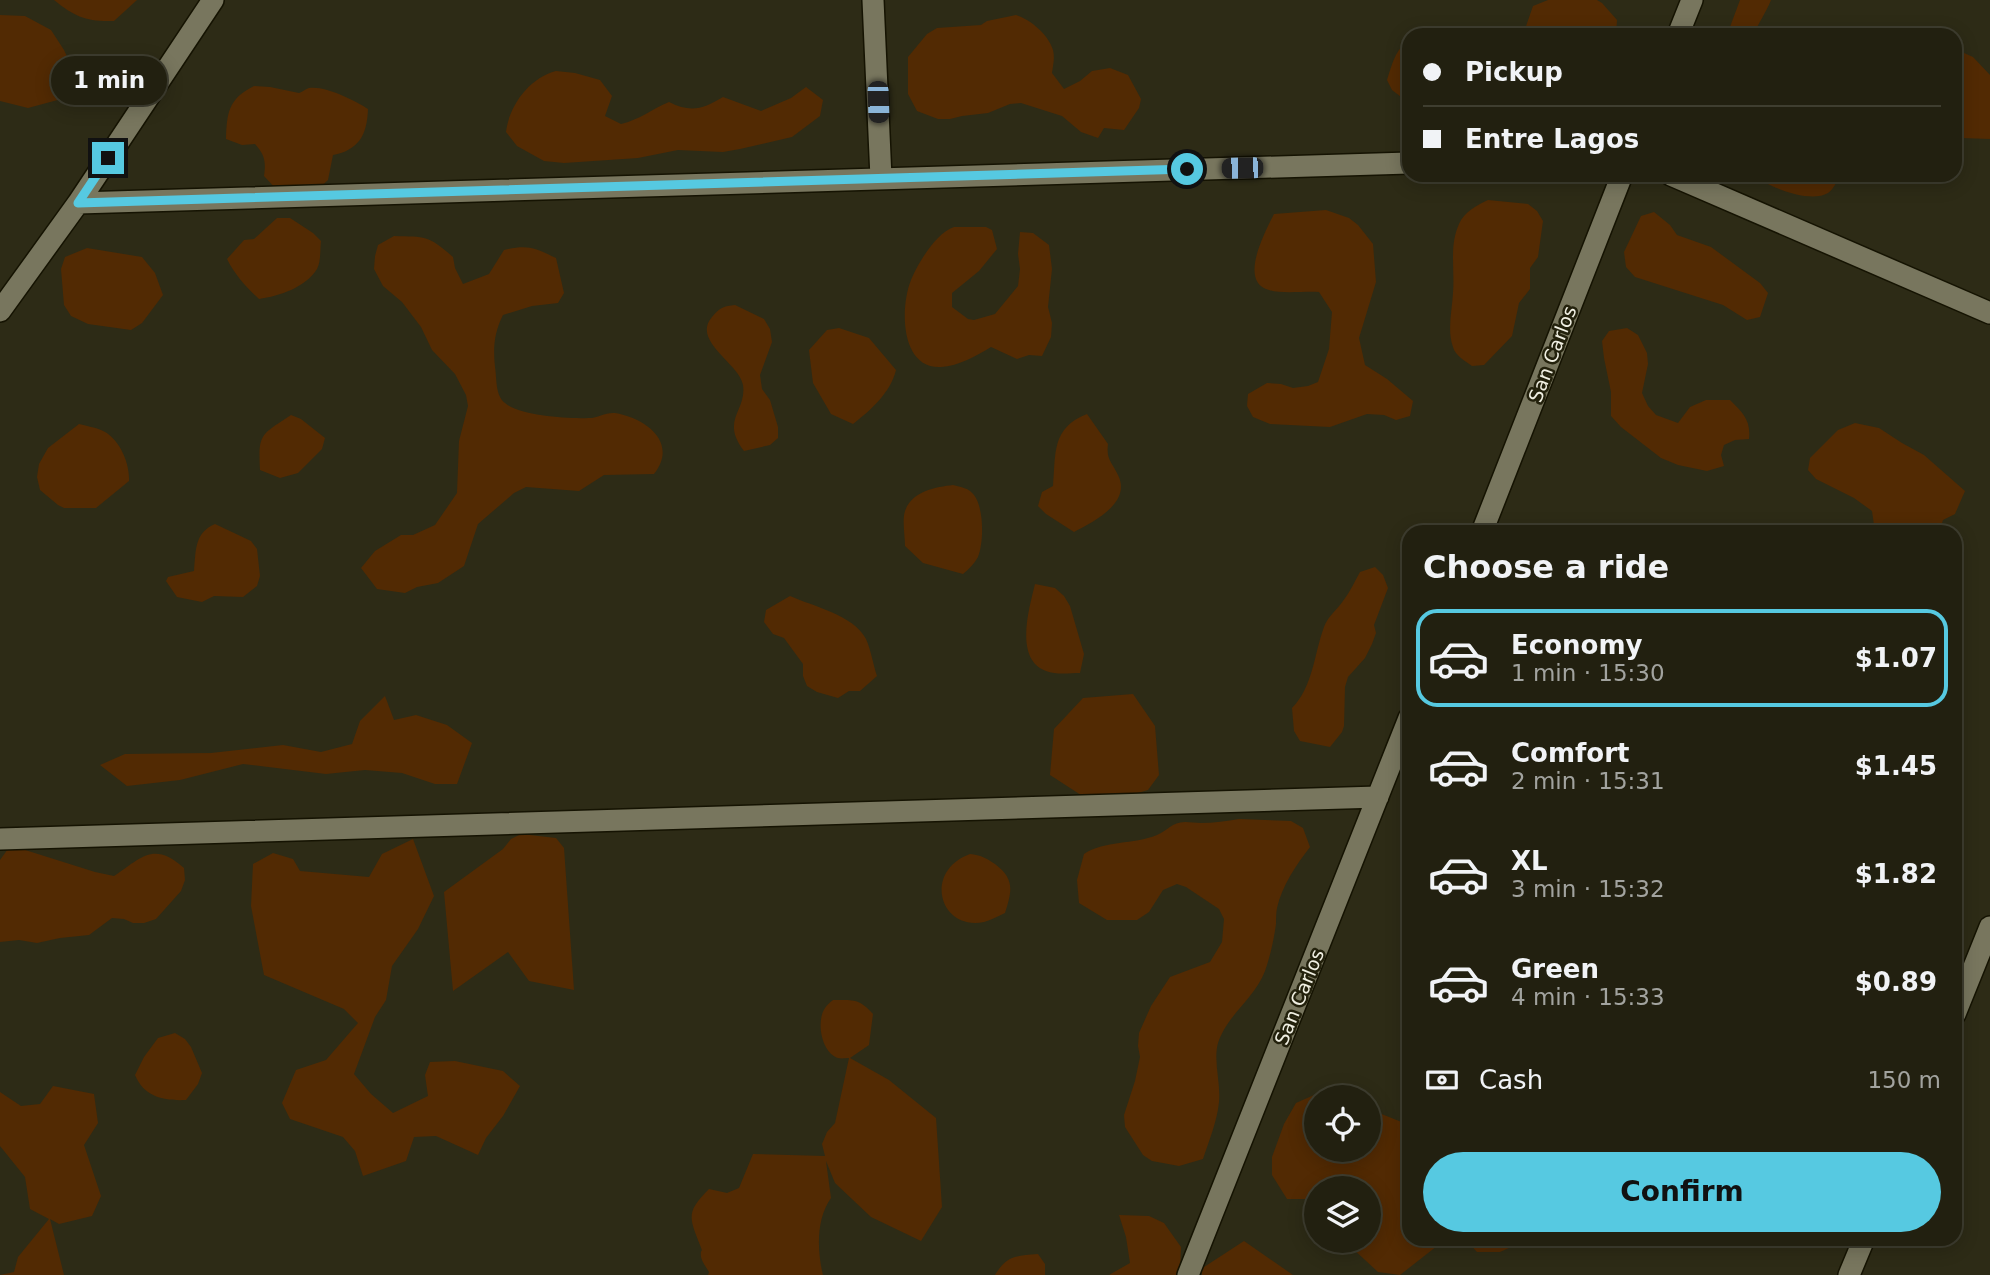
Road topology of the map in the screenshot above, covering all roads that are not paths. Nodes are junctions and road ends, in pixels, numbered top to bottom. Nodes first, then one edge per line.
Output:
1 (213, 0) edge
2 (873, 0) edge
3 (1692, 0) edge
4 (1681, 28) edge
5 (1402, 163) edge
6 (881, 178) junction
7 (1619, 182) edge
8 (1687, 182) edge
9 (78, 203) junction
10 (0, 311) edge
11 (1990, 313) edge
12 (1485, 525) edge
13 (1402, 736) edge
14 (1378, 797) junction
15 (0, 839) edge
16 (1990, 927) edge
17 (1962, 997) edge
18 (1861, 1246) edge
19 (1188, 1275) edge
20 (1849, 1275) edge

1 - 9 street
2 - 6 street
3 - 4 street
5 - 6 street
6 - 9 street
7 - 12 street, San Carlos
8 - 11 street
9 - 10 street
13 - 14 street, San Carlos
14 - 15 street
14 - 19 street, San Carlos
16 - 17 street
18 - 20 street

